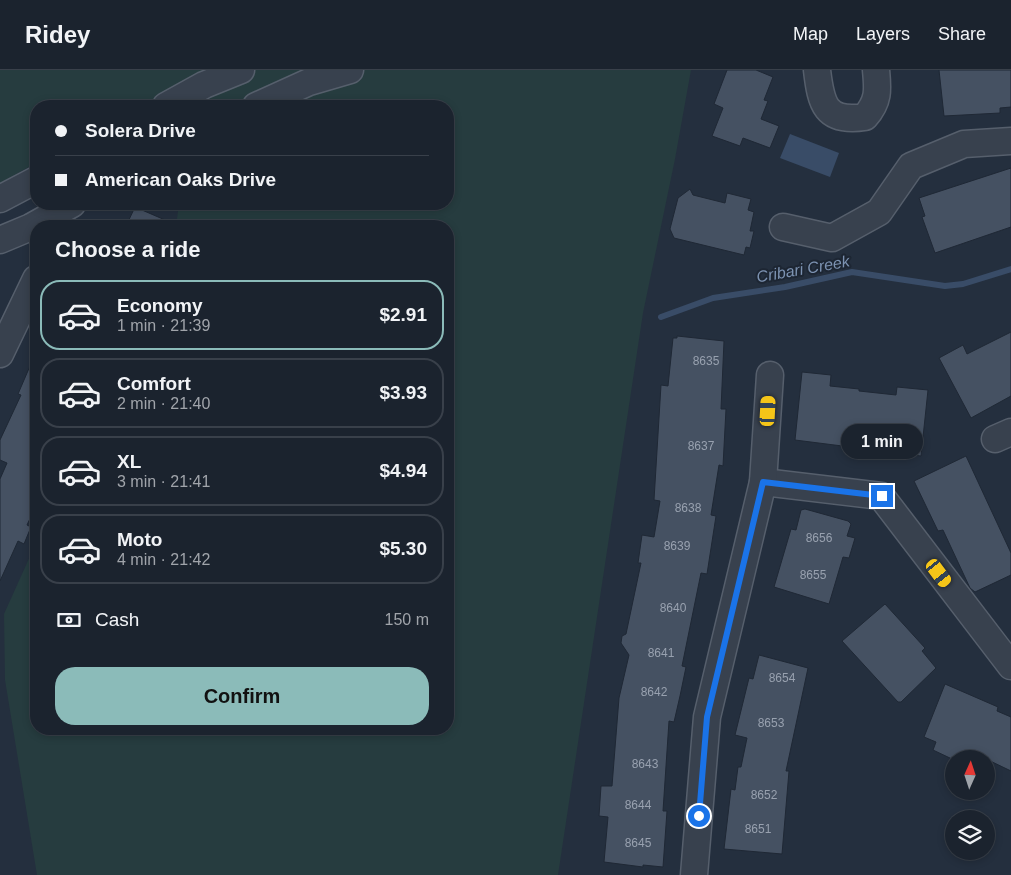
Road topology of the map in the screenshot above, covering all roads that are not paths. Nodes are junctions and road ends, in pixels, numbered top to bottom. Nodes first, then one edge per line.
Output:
1 (241, 70) edge
2 (350, 70) edge
3 (816, 70) edge
4 (876, 70) edge
5 (177, 100) edge
6 (269, 100) edge
7 (1011, 141) edge
8 (30, 183) edge
9 (0, 199) edge
10 (61, 210) edge
11 (43, 220) edge
12 (30, 227) edge
13 (783, 227) dead end
14 (0, 240) edge
15 (30, 292) edge
16 (0, 354) edge
17 (770, 375) dead end
18 (763, 482) junction
19 (1011, 666) edge
20 (694, 875) edge

1 - 5 street
2 - 6 street
3 - 4 street
7 - 13 street
8 - 9 street
10 - 11 street
12 - 14 street
15 - 16 street
17 - 18 street
18 - 19 street
18 - 20 street

